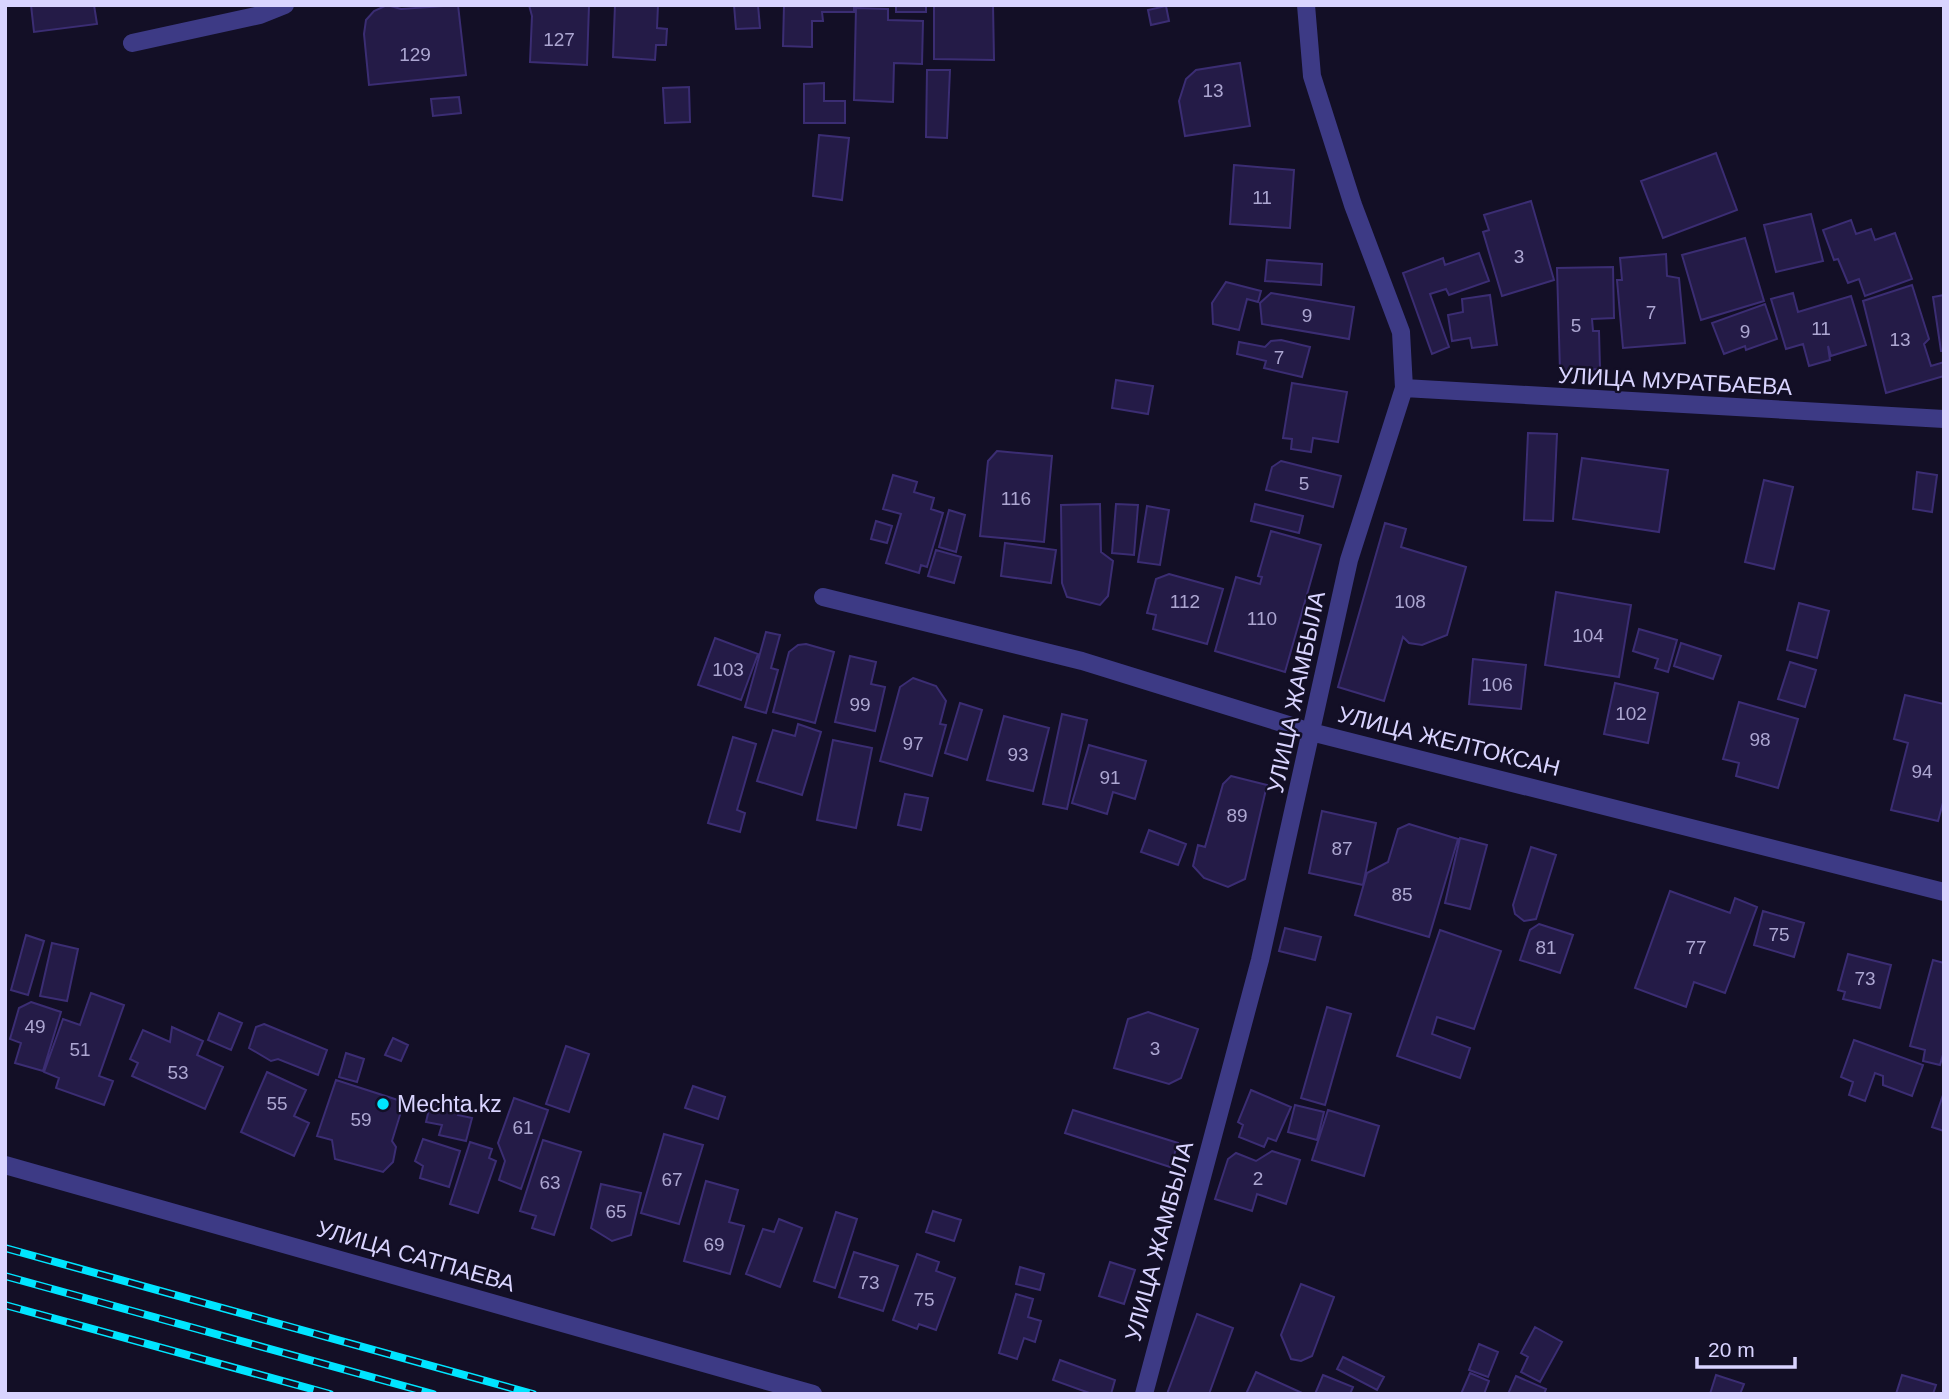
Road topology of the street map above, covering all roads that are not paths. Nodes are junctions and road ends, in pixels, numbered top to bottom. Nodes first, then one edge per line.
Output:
1 (285, 5) edge
2 (1306, 5) edge
3 (132, 43) dead end
4 (1404, 388) junction
5 (1944, 419) edge
6 (823, 597) dead end
7 (1311, 732) junction
8 (1944, 892) edge
9 (5, 1165) edge
10 (813, 1394) edge
11 (1144, 1394) edge

1 - 3 street
2 - 4 street, УЛИЦА ЖАМБЫЛА
4 - 5 street, УЛИЦА МУРАТБАЕВА
4 - 7 street, УЛИЦА ЖАМБЫЛА
6 - 7 street, УЛИЦА ЖЕЛТОКСАН
7 - 8 street, УЛИЦА ЖЕЛТОКСАН
7 - 11 street, УЛИЦА ЖАМБЫЛА
9 - 10 street, УЛИЦА САТПАЕВА

